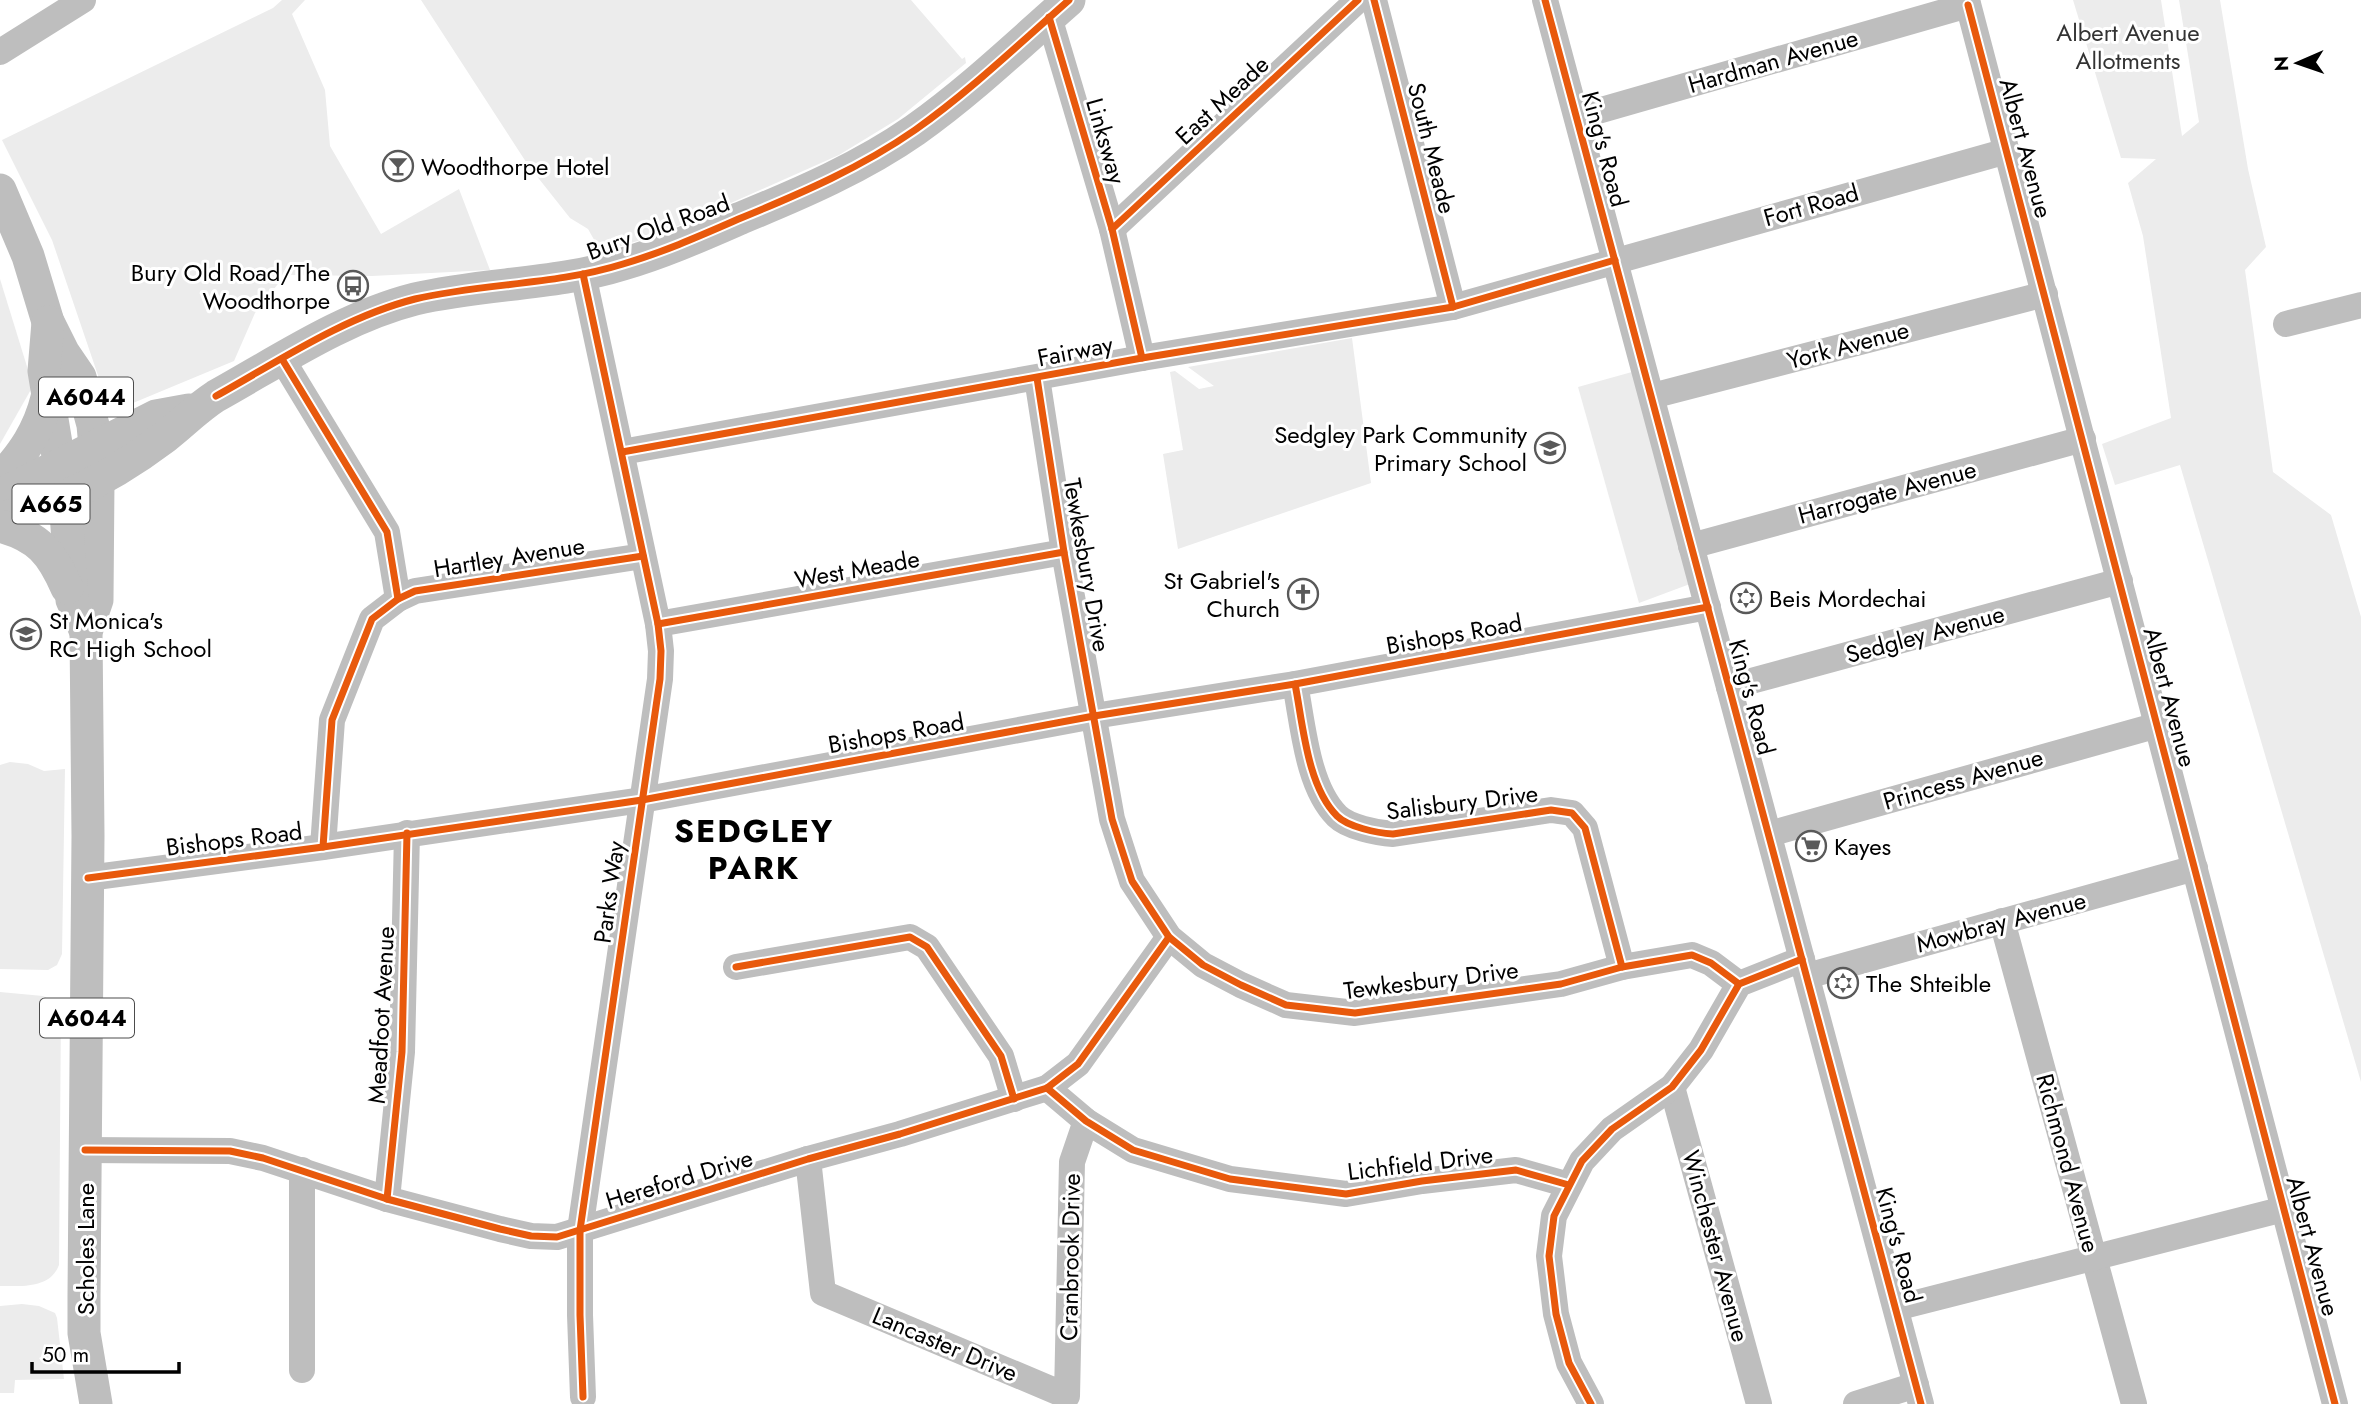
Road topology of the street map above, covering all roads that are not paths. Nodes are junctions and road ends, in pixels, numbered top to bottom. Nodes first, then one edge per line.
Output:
1 (83, 0) edge
2 (1358, 0) edge
3 (1374, 0) edge
4 (1545, 0) edge
5 (1967, 3) edge
6 (1059, 9) edge
7 (0, 52) edge
8 (1577, 117) junction
9 (2007, 151) junction
10 (0, 191) edge
11 (1112, 229) junction
12 (1615, 260) junction
13 (583, 274) junction
14 (2045, 294) junction
15 (2361, 305) edge
16 (1453, 306) junction
17 (48, 322) junction
18 (2286, 324) dead end
19 (1142, 358) junction
20 (282, 359) junction
21 (1037, 378) junction
22 (1652, 396) junction
23 (47, 398) junction
24 (2083, 439) junction
25 (622, 452) junction
26 (79, 469) junction
27 (0, 479) edge
28 (0, 495) edge
29 (0, 519) edge
30 (0, 526) edge
31 (1691, 546) junction
32 (1064, 552) junction
33 (643, 556) junction
34 (2120, 581) junction
35 (398, 599) junction
36 (72, 600) junction
37 (1708, 607) junction
38 (658, 624) junction
39 (86, 632) junction
40 (1295, 684) junction
41 (1729, 687) junction
42 (1094, 716) junction
43 (2158, 725) junction
44 (642, 800) junction
45 (407, 833) junction
46 (1769, 834) junction
47 (323, 847) junction
48 (2195, 868) junction
49 (88, 878) junction
50 (2002, 921) junction
51 (1169, 937) junction
52 (736, 967) dead end
53 (1622, 967) junction
54 (1804, 967) junction
55 (1739, 984) junction
56 (1672, 1087) junction
57 (1047, 1088) junction
58 (1014, 1099) junction
59 (1086, 1121) junction
60 (85, 1150) junction
61 (808, 1159) junction
62 (302, 1170) junction
63 (1569, 1185) junction
64 (387, 1199) junction
65 (2284, 1209) junction
66 (580, 1230) junction
67 (2094, 1258) junction
68 (1896, 1308) junction
69 (302, 1370) dead end
70 (1918, 1394) edge
71 (1067, 1396) joint
72 (583, 1397) dead end
73 (96, 1404) edge
74 (1591, 1404) edge
75 (1759, 1404) edge
76 (1856, 1404) edge
77 (2134, 1404) edge
78 (2335, 1404) edge

1 - 7 street
2 - 11 street, East Meade
3 - 16 street, South Meade
4 - 8 street, King's Road
5 - 8 street, Hardman Avenue
5 - 9 street, Albert Avenue
6 - 11 street, Linksway
6 - 13 main road, Bury Old Road / A665
8 - 12 street, King's Road
9 - 12 street, Fort Road
9 - 14 street, Albert Avenue
10 - 17 main road, A6044
11 - 19 street, Linksway
12 - 16 street, Fairway
12 - 22 street, King's Road
13 - 20 main road, Bury Old Road / A665
13 - 25 street, Parks Way
14 - 22 street, York Avenue
14 - 24 street, Albert Avenue
15 - 18 street
16 - 19 street, Fairway
17 - 23 main road, A6044
17 - 26 main road, A6044
19 - 21 street, Fairway
20 - 26 main road, Bury Old Road / A665
20 - 35 street
21 - 25 street, Fairway
21 - 32 street, Tewkesbury Drive
22 - 31 street, King's Road
23 - 26 main road, A6044
23 - 27 main road
24 - 31 street, Harrogate Avenue
24 - 34 street, Albert Avenue
25 - 33 street, Parks Way
26 - 28 main road, Bury Old Road / A665
26 - 29 main road, Bury Old Road / A665
26 - 36 main road, Scholes Lane / A6044
26 - 39 main road, Scholes Lane / A6044
30 - 36 main road
31 - 37 street, King's Road
32 - 38 street, West Meade
32 - 42 street, Tewkesbury Drive
33 - 35 street, Hartley Avenue
33 - 38 street, Parks Way
34 - 41 street, Sedgley Avenue
34 - 43 street, Albert Avenue
35 - 47 street, Hartley Avenue
36 - 39 main road, Scholes Lane / A6044
37 - 40 street, Bishops Road
37 - 41 street, King's Road
38 - 44 street, Parks Way
39 - 49 main road, Scholes Lane / A6044
40 - 42 street, Bishops Road
40 - 53 street, Salisbury Drive
41 - 46 street, King's Road
42 - 44 street, Bishops Road
42 - 51 street, Tewkesbury Drive
43 - 46 street, Princess Avenue
43 - 48 street, Albert Avenue
44 - 45 street, Bishops Road
44 - 66 street, Parks Way
45 - 47 street, Bishops Road
45 - 64 street, Meadfoot Avenue
46 - 54 street, King's Road
47 - 49 street, Bishops Road
48 - 50 street, Mowbray Avenue
48 - 65 street, Albert Avenue
49 - 60 main road, Scholes Lane / A6044
50 - 54 street, Mowbray Avenue
50 - 67 street, Richmond Avenue
51 - 53 street, Tewkesbury Drive
51 - 57 street, Hereford Drive
52 - 58 street
53 - 55 street, Tewkesbury Drive
54 - 55 street, Mowbray Avenue
54 - 68 street, King's Road
55 - 56 street
56 - 63 street
56 - 75 street, Winchester Avenue
57 - 58 street, Hereford Drive
57 - 59 street, Lichfield Drive
58 - 61 street, Hereford Drive
59 - 63 street, Lichfield Drive
59 - 71 street, Cranbrook Drive
60 - 62 street, Hereford Drive
60 - 73 main road, Scholes Lane / A6044
61 - 66 street, Hereford Drive
61 - 71 street, Lancaster Drive
62 - 64 street, Hereford Drive
62 - 69 street
63 - 74 street
64 - 66 street, Hereford Drive
65 - 67 street
65 - 78 street, Albert Avenue
66 - 72 street, Parks Way
67 - 68 street
67 - 77 street, Richmond Avenue
68 - 70 street, King's Road
70 - 76 street

